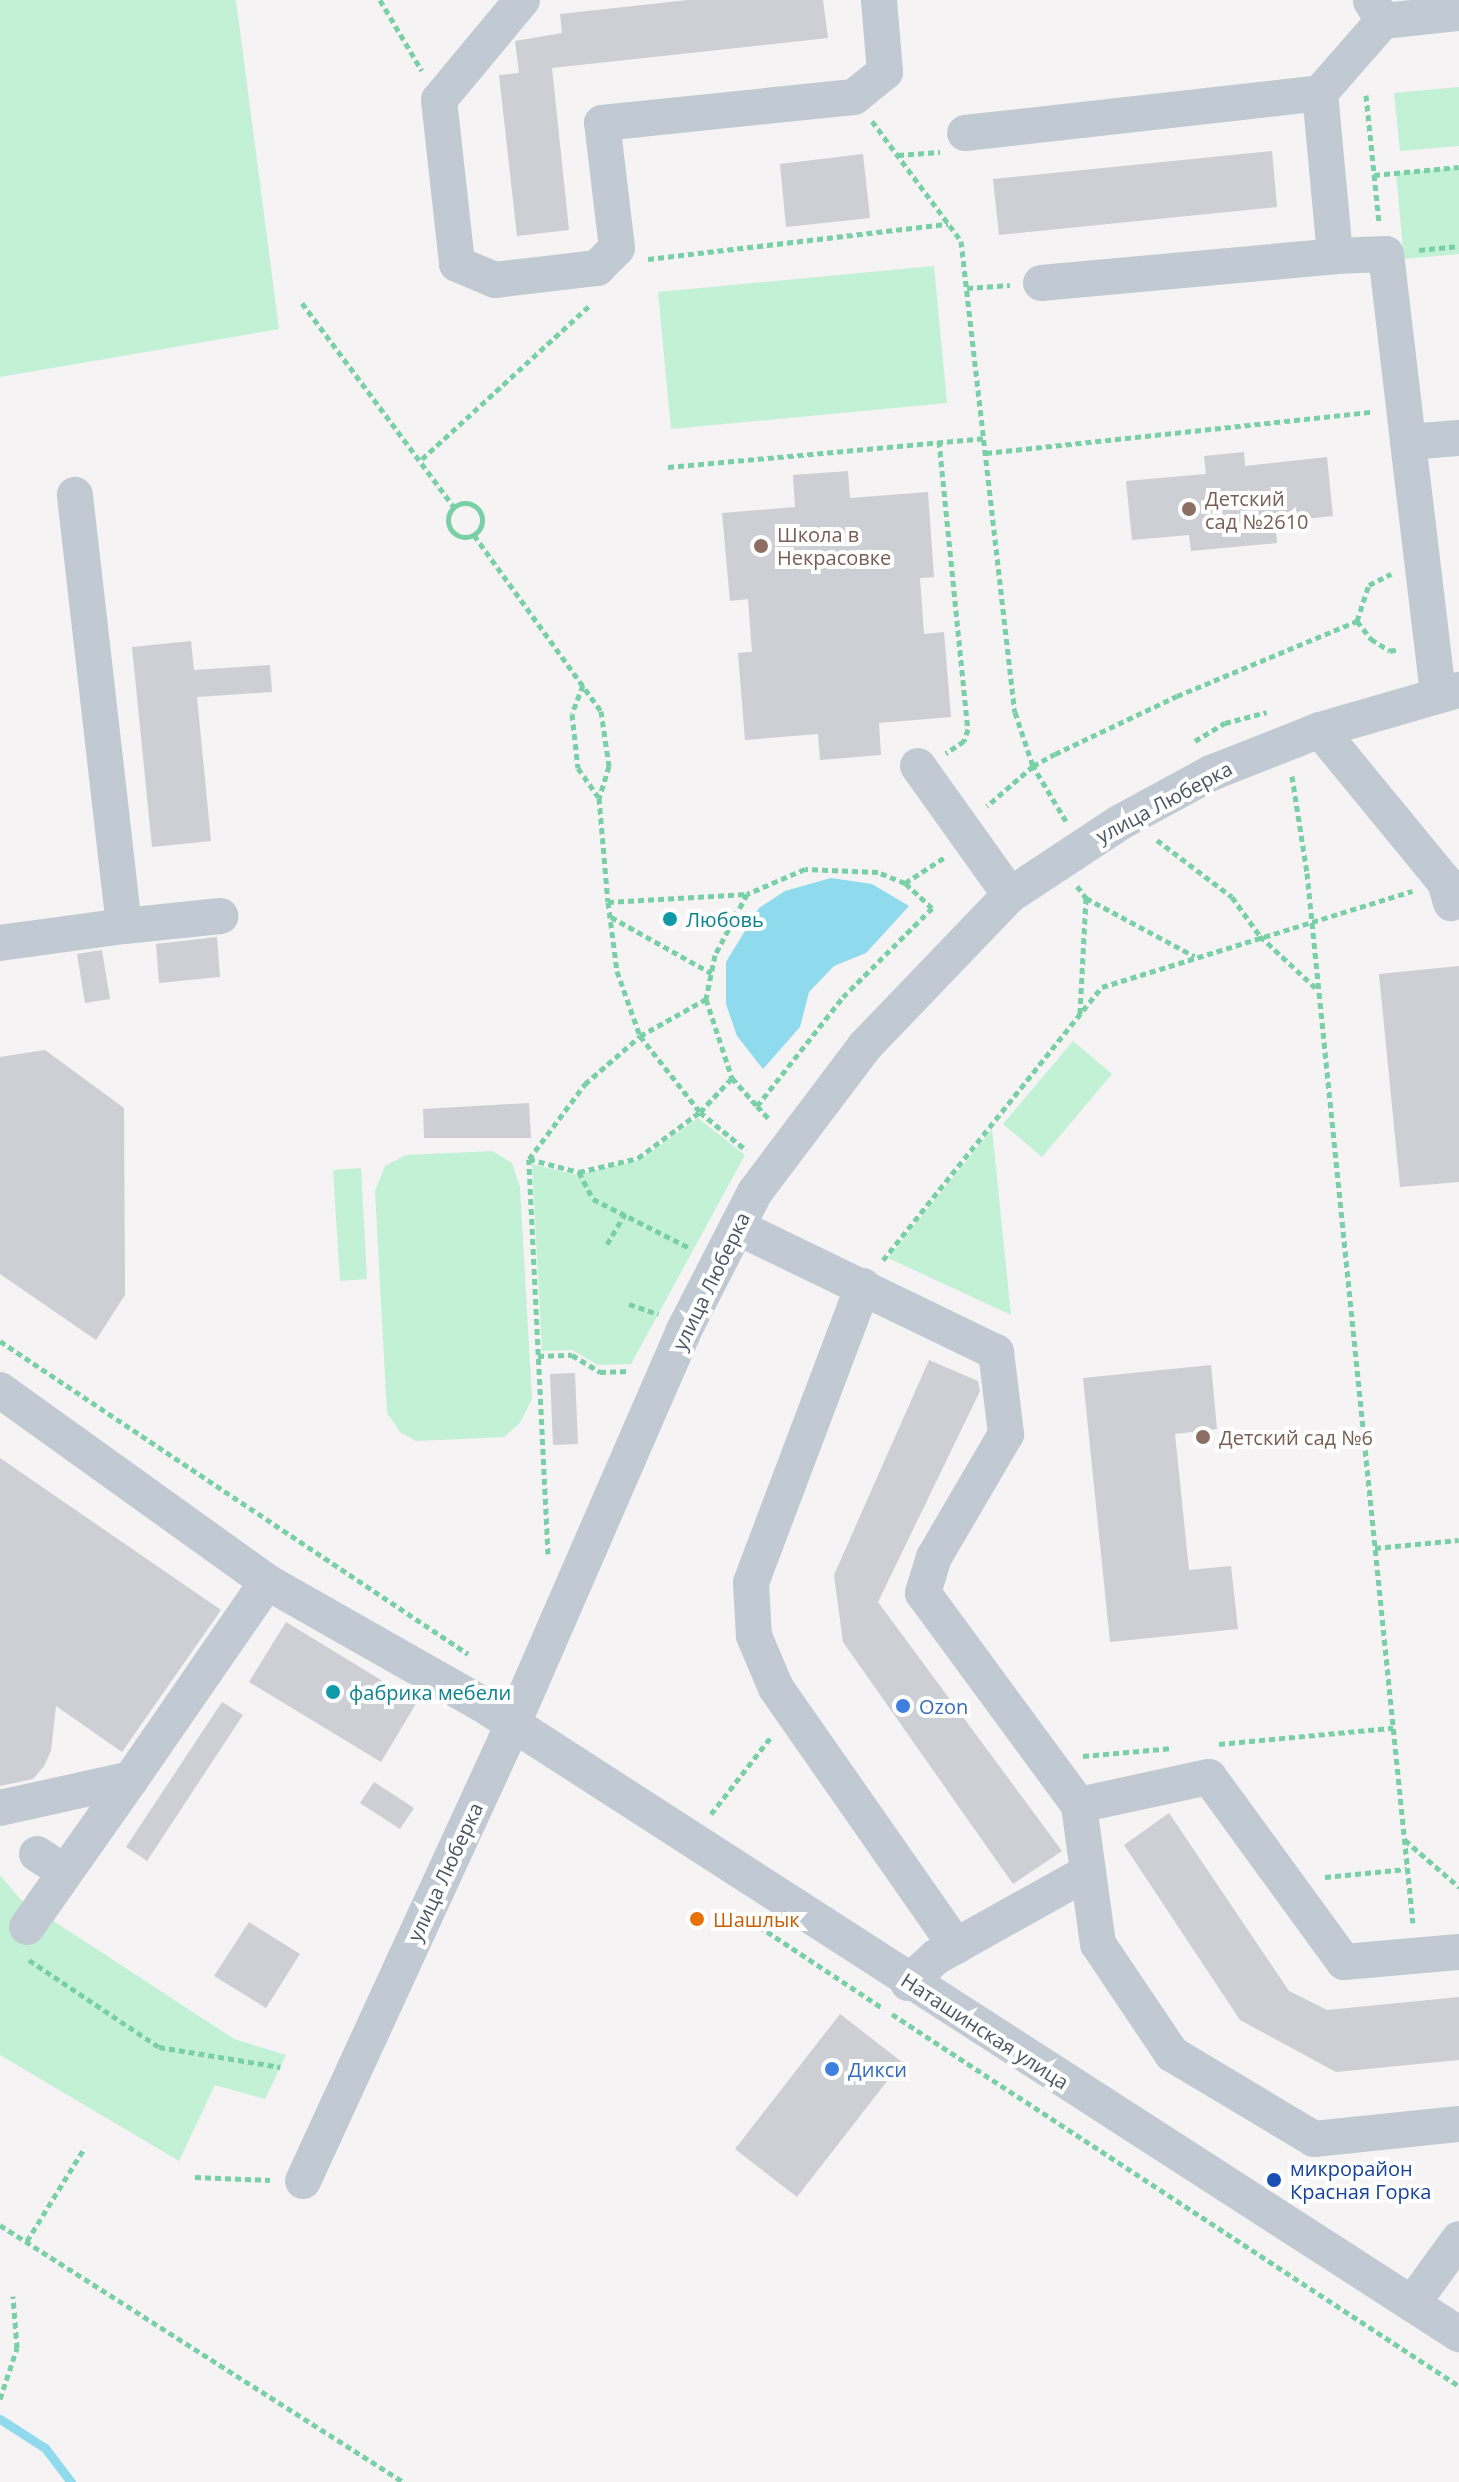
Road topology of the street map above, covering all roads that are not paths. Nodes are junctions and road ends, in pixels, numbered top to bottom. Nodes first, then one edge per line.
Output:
1 (522, 0) edge
2 (879, 0) edge
3 (1377, 11) edge
4 (1459, 13) edge
5 (1320, 93) junction
6 (965, 133) dead end
7 (1335, 256) junction
8 (1041, 283) road end
9 (1459, 438) edge
10 (1408, 442) junction
11 (75, 495) dead end
12 (1440, 625) edge
13 (1448, 693) edge
14 (1320, 730) junction
15 (918, 766) road end
16 (1448, 892) road end
17 (1010, 895) junction
18 (220, 916) dead end
19 (124, 926) junction
20 (0, 943) edge
21 (737, 1227) junction
22 (863, 1286) junction
23 (0, 1390) edge
24 (267, 1582) junction
25 (513, 1724) junction
26 (131, 1779) junction
27 (1079, 1805) junction
28 (0, 1808) edge
29 (1088, 1872) junction
30 (24, 1941) road end
31 (956, 1946) junction
32 (1459, 1952) edge
33 (908, 1983) junction
34 (1459, 2124) edge
35 (303, 2181) road end
36 (1459, 2239) edge
37 (1412, 2304) junction
38 (1459, 2334) edge

1 - 2 street
3 - 4 street
3 - 5 street
5 - 6 street
5 - 7 street
7 - 8 street
7 - 10 street
9 - 10 street
10 - 12 street
11 - 19 street
12 - 13 street
13 - 14 street, улица Люберка
14 - 16 street
14 - 17 street, улица Люберка
15 - 17 street
17 - 21 street, улица Люберка
18 - 19 street
19 - 20 street
21 - 22 street
21 - 25 street, улица Люберка
22 - 27 street
22 - 31 street
23 - 24 street, Наташинская улица
24 - 25 street, Наташинская улица
24 - 26 street
25 - 33 street, Наташинская улица
25 - 35 street, улица Люберка
26 - 28 street
26 - 30 street
27 - 29 street
27 - 32 street
29 - 31 street
29 - 34 street
31 - 33 street
33 - 37 street, Наташинская улица
36 - 37 street
37 - 38 street, Наташинская улица

